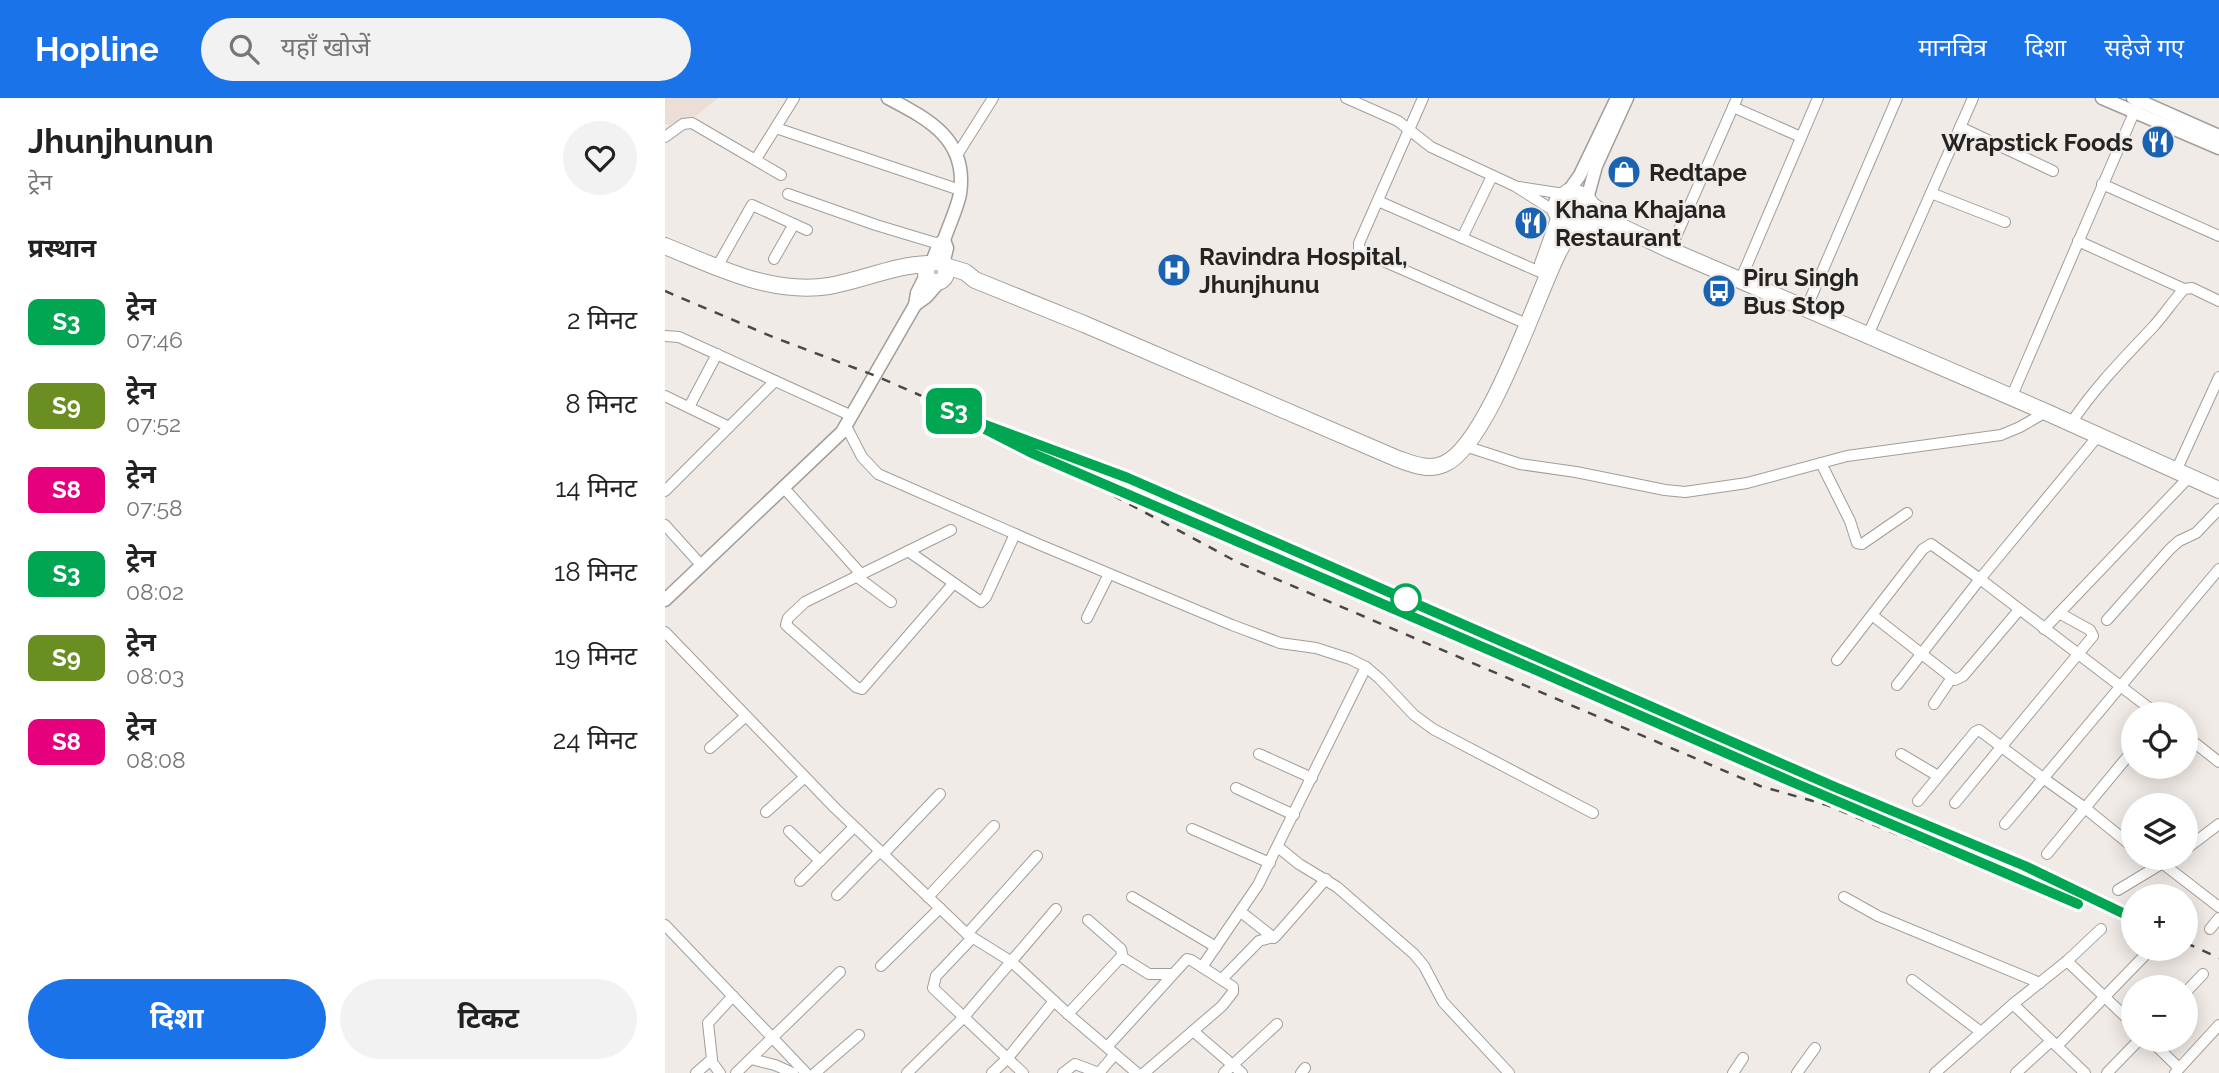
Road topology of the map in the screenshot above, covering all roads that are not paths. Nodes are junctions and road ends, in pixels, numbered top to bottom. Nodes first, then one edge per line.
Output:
1 (794, 98) edge
2 (888, 98) edge
3 (993, 98) edge
4 (1346, 98) edge
5 (1423, 98) edge
6 (1617, 98) edge
7 (1627, 98) edge
8 (1818, 98) edge
9 (1896, 98) edge
10 (1973, 98) edge
11 (2102, 98) edge
12 (1735, 102) edge
13 (2137, 102) edge
14 (1960, 127) junction
15 (776, 128) junction
16 (1409, 129) junction
17 (1801, 136) junction
18 (2219, 136) edge
19 (665, 137) edge
20 (2219, 148) edge
21 (957, 155) junction
22 (756, 159) junction
23 (2053, 171) dead end
24 (781, 174) dead end
25 (1492, 176) junction
26 (2102, 184) junction
27 (1515, 186) junction
28 (960, 190) junction
29 (1566, 193) junction
30 (1931, 193) junction
31 (787, 194) dead end
32 (1377, 201) junction
33 (1589, 201) junction
34 (1557, 216) junction
35 (2005, 222) dead end
36 (795, 224) junction
37 (1579, 226) junction
38 (1624, 228) junction
39 (807, 230) dead end
40 (2219, 236) edge
41 (1462, 238) junction
42 (2078, 241) junction
43 (942, 242) junction
44 (665, 246) edge
45 (1670, 250) junction
46 (774, 259) dead end
47 (717, 267) junction
48 (935, 271) junction
49 (1541, 272) junction
50 (1740, 281) junction
51 (2184, 289) junction
52 (2219, 301) edge
53 (1806, 309) junction
54 (1520, 321) junction
55 (665, 326) edge
56 (1868, 335) junction
57 (665, 336) edge
58 (679, 337) junction
59 (716, 354) junction
60 (2219, 377) edge
61 (775, 381) junction
62 (665, 396) edge
63 (2011, 398) junction
64 (689, 407) junction
65 (2046, 412) junction
66 (849, 421) junction
67 (2071, 423) junction
68 (1480, 425) junction
69 (729, 426) junction
70 (2098, 436) junction
71 (1465, 446) junction
72 (1821, 463) junction
73 (2183, 473) junction
74 (2217, 485) edge
75 (784, 488) junction
76 (665, 491) edge
77 (2219, 509) edge
78 (1907, 513) dead end
79 (665, 525) edge
80 (951, 530) dead end
81 (1015, 534) junction
82 (908, 551) junction
83 (702, 566) junction
84 (2219, 569) edge
85 (1109, 574) junction
86 (858, 575) junction
87 (1980, 579) junction
88 (953, 584) junction
89 (665, 600) edge
90 (891, 602) dead end
91 (2019, 610) junction
92 (2059, 613) junction
93 (1872, 615) junction
94 (1087, 618) dead end
95 (2106, 620) dead end
96 (2044, 629) junction
97 (665, 632) edge
98 (1921, 654) junction
99 (2078, 654) junction
100 (1837, 660) dead end
101 (1366, 667) junction
102 (1951, 679) junction
103 (1897, 685) dead end
104 (2120, 686) junction
105 (2141, 702) edge
106 (1934, 704) dead end
107 (746, 716) junction
108 (2198, 745) edge
109 (2000, 747) junction
110 (710, 748) dead end
111 (1259, 754) dead end
112 (1901, 754) dead end
113 (2219, 762) edge
114 (2121, 764) edge
115 (1938, 776) junction
116 (805, 777) junction
117 (1312, 778) junction
118 (2043, 778) junction
119 (1237, 789) dead end
120 (940, 794) dead end
121 (1918, 801) dead end
122 (1955, 803) dead end
123 (2085, 808) junction
124 (766, 812) dead end
125 (1593, 813) dead end
126 (1294, 815) junction
127 (2005, 824) dead end
128 (2219, 824) edge
129 (854, 827) junction
130 (994, 827) dead end
131 (1192, 829) dead end
132 (789, 831) dead end
133 (2121, 837) edge
134 (2198, 840) edge
135 (1278, 847) junction
136 (881, 852) junction
137 (2047, 853) dead end
138 (1037, 856) dead end
139 (820, 861) junction
140 (1270, 863) junction
141 (2150, 870) edge
142 (2173, 870) edge
143 (1326, 879) junction
144 (800, 881) dead end
145 (2118, 890) dead end
146 (837, 895) dead end
147 (928, 897) junction
148 (1132, 897) dead end
149 (1844, 897) dead end
150 (2219, 907) edge
151 (940, 908) junction
152 (1056, 909) dead end
153 (1241, 912) junction
154 (2219, 918) edge
155 (1088, 920) dead end
156 (665, 925) edge
157 (2101, 929) dead end
158 (2210, 929) dead end
159 (969, 936) junction
160 (1274, 938) junction
161 (1216, 947) junction
162 (1123, 958) junction
163 (2067, 961) junction
164 (2139, 961) edge
165 (1012, 962) junction
166 (881, 966) dead end
167 (1202, 967) junction
168 (840, 972) dead end
169 (1172, 974) junction
170 (2203, 974) dead end
171 (1222, 979) junction
172 (2198, 979) edge
173 (1912, 980) dead end
174 (2040, 983) junction
175 (733, 996) junction
176 (2105, 997) junction
177 (1054, 1001) junction
178 (2013, 1004) junction
179 (2121, 1012) edge
180 (1068, 1014) junction
181 (963, 1018) junction
182 (1277, 1024) dead end
183 (2219, 1026) edge
184 (1193, 1031) junction
185 (1980, 1032) junction
186 (859, 1035) dead end
187 (776, 1042) junction
188 (2054, 1043) junction
189 (1815, 1048) dead end
190 (1111, 1051) junction
191 (2127, 1052) edge
192 (2161, 1052) edge
193 (1743, 1058) dead end
194 (751, 1059) junction
195 (1007, 1059) junction
196 (711, 1061) junction
197 (1233, 1065) junction
198 (776, 1069) edge
199 (2177, 1070) edge
200 (818, 1072) edge
201 (1800, 1072) edge
202 (696, 1073) edge
203 (720, 1073) edge
204 (736, 1073) edge
205 (793, 1073) edge
206 (806, 1073) edge
207 (907, 1073) edge
208 (992, 1073) edge
209 (1023, 1073) edge
210 (1063, 1073) edge
211 (1137, 1073) edge
212 (1144, 1073) edge
213 (1224, 1073) edge
214 (1242, 1073) edge
215 (1510, 1073) edge
216 (1733, 1073) edge
217 (1935, 1073) edge
218 (2016, 1073) edge
219 (2085, 1073) edge
220 (2107, 1073) edge

1 - 15 street
2 - 21 street
3 - 21 street
4 - 16 street
5 - 16 street
6 - 29 street
7 - 33 street
8 - 17 street
9 - 53 street
10 - 14 street
11 - 13 street
12 - 17 street
12 - 45 street
13 - 18 street
13 - 20 street
13 - 26 street
14 - 23 street
14 - 30 street
15 - 22 street
15 - 28 street
16 - 25 street
16 - 32 street
17 - 50 street
19 - 22 street
21 - 28 street
22 - 24 street
25 - 27 street
25 - 41 street
26 - 40 street
26 - 42 street
27 - 29 street
27 - 34 street
28 - 43 street
29 - 33 main road
29 - 34 main road
30 - 35 street
30 - 56 street
31 - 43 street
32 - 41 street
32 - 54 street
33 - 37 main road
33 - 38 main road
34 - 37 main road
34 - 49 main road
36 - 39 street
36 - 46 street
36 - 47 street
37 - 38 main road
37 - 68 main road
38 - 45 main road
41 - 49 street
42 - 51 street
42 - 63 street
43 - 48 street
44 - 47 main road
45 - 50 main road
47 - 48 main road
48 - 66 street
48 - 71 main road
49 - 54 main road
50 - 53 main road
51 - 52 street
51 - 67 street
53 - 56 main road
54 - 68 main road
55 - 58 street
56 - 63 main road
57 - 58 street
58 - 59 street
59 - 61 street
59 - 64 street
60 - 73 street
61 - 66 street
61 - 69 street
62 - 64 street
63 - 65 main road
64 - 69 street
65 - 67 main road
65 - 72 street
66 - 75 street
66 - 81 street
67 - 70 main road
68 - 71 main road
69 - 76 street
70 - 73 main road
70 - 87 street
71 - 72 street
72 - 78 street
73 - 74 main road
73 - 92 street
75 - 83 street
75 - 86 street
77 - 95 street
79 - 83 street
80 - 82 street
81 - 85 street
81 - 88 street
82 - 86 street
82 - 88 street
83 - 89 street
84 - 104 street
85 - 94 street
85 - 101 street
86 - 88 street
86 - 90 street
87 - 91 street
87 - 93 street
87 - 98 street
91 - 96 street
91 - 102 street
92 - 96 street
92 - 99 street
93 - 98 street
93 - 100 street
96 - 99 street
97 - 107 street
98 - 102 street
98 - 103 street
99 - 104 street
99 - 109 street
101 - 117 street
101 - 125 street
102 - 106 street
104 - 105 street
104 - 118 street
107 - 110 street
107 - 116 street
108 - 113 street
109 - 115 street
109 - 118 street
109 - 122 street
111 - 117 street
112 - 115 street
114 - 123 street
115 - 121 street
116 - 124 street
116 - 129 street
117 - 126 street
118 - 123 street
118 - 127 street
119 - 126 street
120 - 136 street
123 - 133 street
123 - 137 street
126 - 135 street
128 - 134 street
129 - 136 street
129 - 139 street
130 - 147 street
131 - 140 street
132 - 139 street
135 - 140 street
135 - 143 street
136 - 146 street
136 - 147 street
138 - 159 street
139 - 144 street
140 - 153 street
141 - 145 street
142 - 150 street
143 - 160 street
143 - 215 street
147 - 151 street
148 - 161 street
149 - 174 street
151 - 159 street
151 - 166 street
152 - 165 street
153 - 160 street
153 - 161 street
154 - 158 street
155 - 162 street
156 - 175 street
157 - 163 street
159 - 165 street
159 - 181 street
160 - 171 street
161 - 167 street
162 - 169 street
162 - 180 street
163 - 174 street
163 - 176 street
164 - 176 street
165 - 177 street
165 - 181 street
167 - 169 street
167 - 171 street
168 - 187 street
169 - 190 street
170 - 172 street
171 - 184 street
173 - 185 street
174 - 178 street
175 - 187 street
175 - 196 street
176 - 179 street
176 - 188 street
177 - 180 street
177 - 195 street
178 - 185 street
178 - 188 street
180 - 190 street
181 - 195 street
181 - 207 street
182 - 197 street
183 - 199 street
184 - 197 street
184 - 212 street
185 - 217 street
186 - 200 street
187 - 194 street
187 - 198 street
187 - 206 street
188 - 218 street
188 - 219 street
189 - 201 street
190 - 210 street
190 - 211 street
191 - 220 street
192 - 199 street
193 - 216 street
194 - 198 street
194 - 204 street
195 - 208 street
195 - 209 street
196 - 202 street
196 - 203 street
197 - 213 street
197 - 214 street
198 - 205 street

